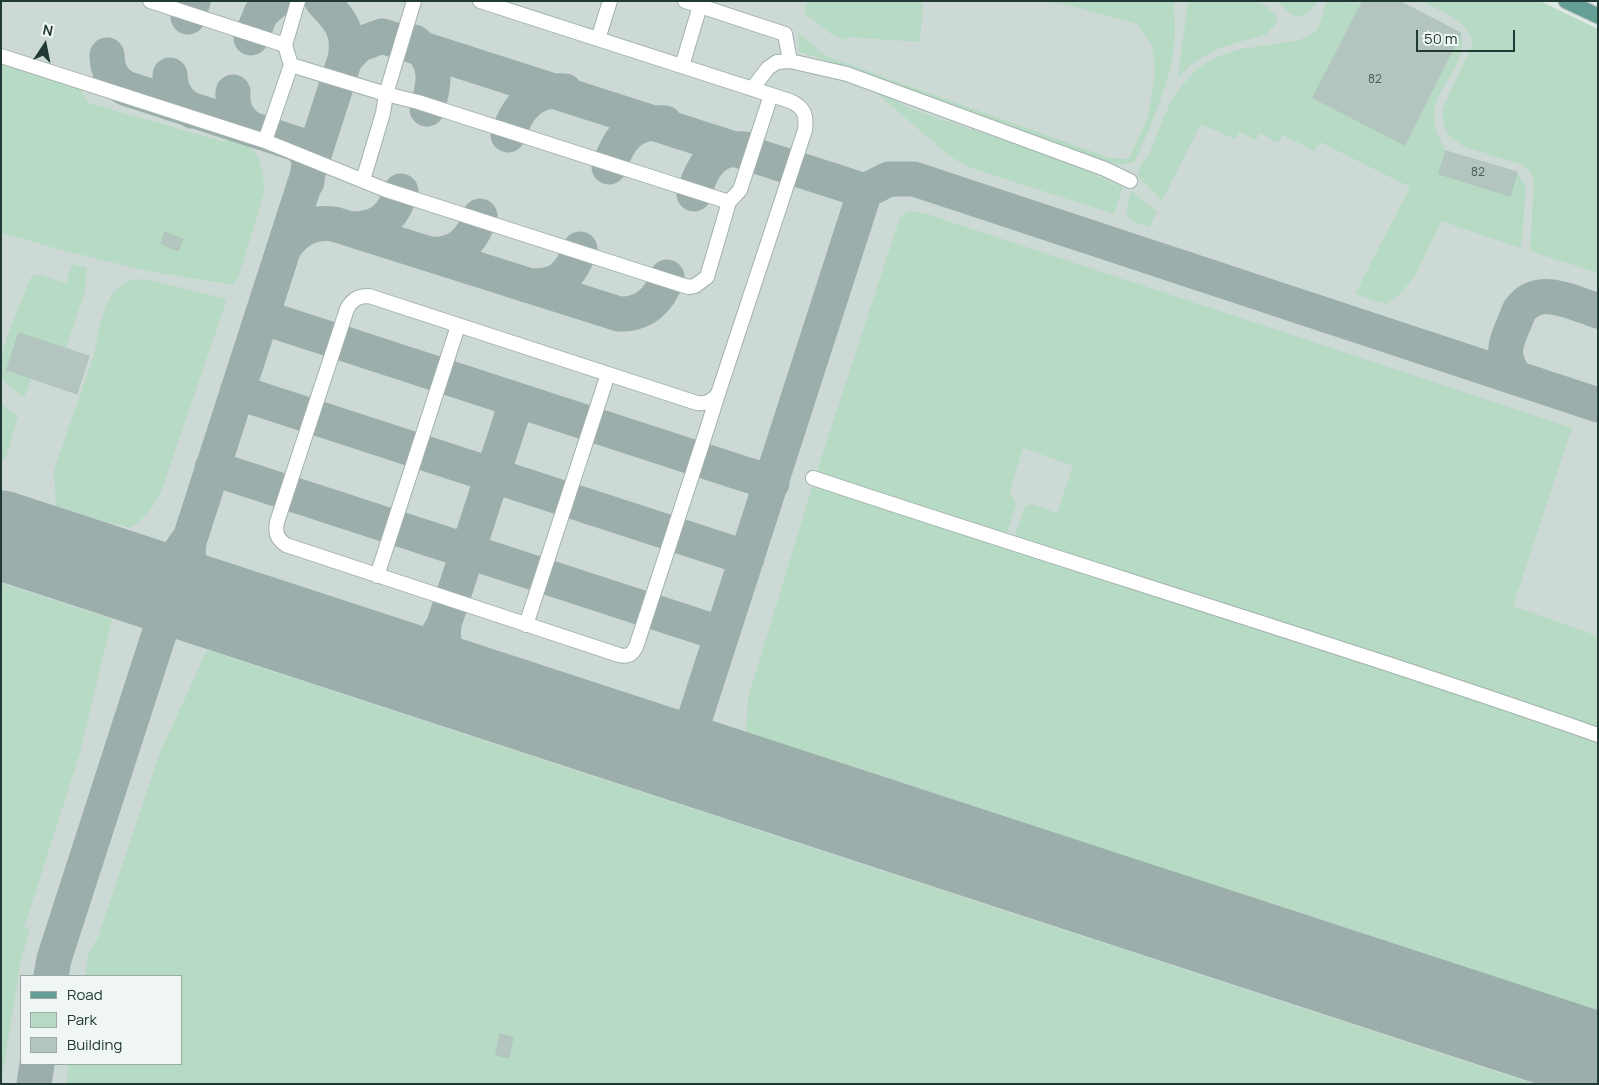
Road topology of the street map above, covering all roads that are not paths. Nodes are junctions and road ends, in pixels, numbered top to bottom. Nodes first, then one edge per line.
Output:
1 (150, 1) edge
2 (298, 1) edge
3 (414, 1) edge
4 (480, 1) edge
5 (610, 1) edge
6 (684, 1) edge
7 (1566, 1) edge
8 (700, 6) junction
9 (517, 7) edge
10 (1598, 16) edge
11 (598, 39) junction
12 (284, 44) junction
13 (1, 56) edge
14 (790, 61) junction
15 (290, 65) junction
16 (682, 66) junction
17 (752, 89) junction
18 (386, 94) junction
19 (771, 95) junction
20 (265, 141) junction
21 (363, 180) junction
22 (1130, 181) dead end
23 (729, 202) junction
24 (458, 326) junction
25 (608, 374) junction
26 (718, 394) junction
27 (697, 403) junction
28 (709, 423) junction
29 (813, 478) dead end
30 (377, 576) junction
31 (526, 625) junction
32 (1598, 735) edge

1 - 12 lane
2 - 12 lane
3 - 18 lane
4 - 9 lane
5 - 11 lane
6 - 8 lane
7 - 10 main road
8 - 14 lane
8 - 16 lane
9 - 11 lane
11 - 16 lane
12 - 15 lane
13 - 20 lane
14 - 17 lane
14 - 22 lane
15 - 18 lane
15 - 20 lane
16 - 17 lane
17 - 19 lane
18 - 21 lane
18 - 23 lane
19 - 23 lane
19 - 26 lane
20 - 21 lane
21 - 23 lane
24 - 25 lane
24 - 30 lane
24 - 30 lane
25 - 27 lane
25 - 31 lane
26 - 27 lane
26 - 28 lane
27 - 28 lane
28 - 31 lane
29 - 32 lane
30 - 31 lane

